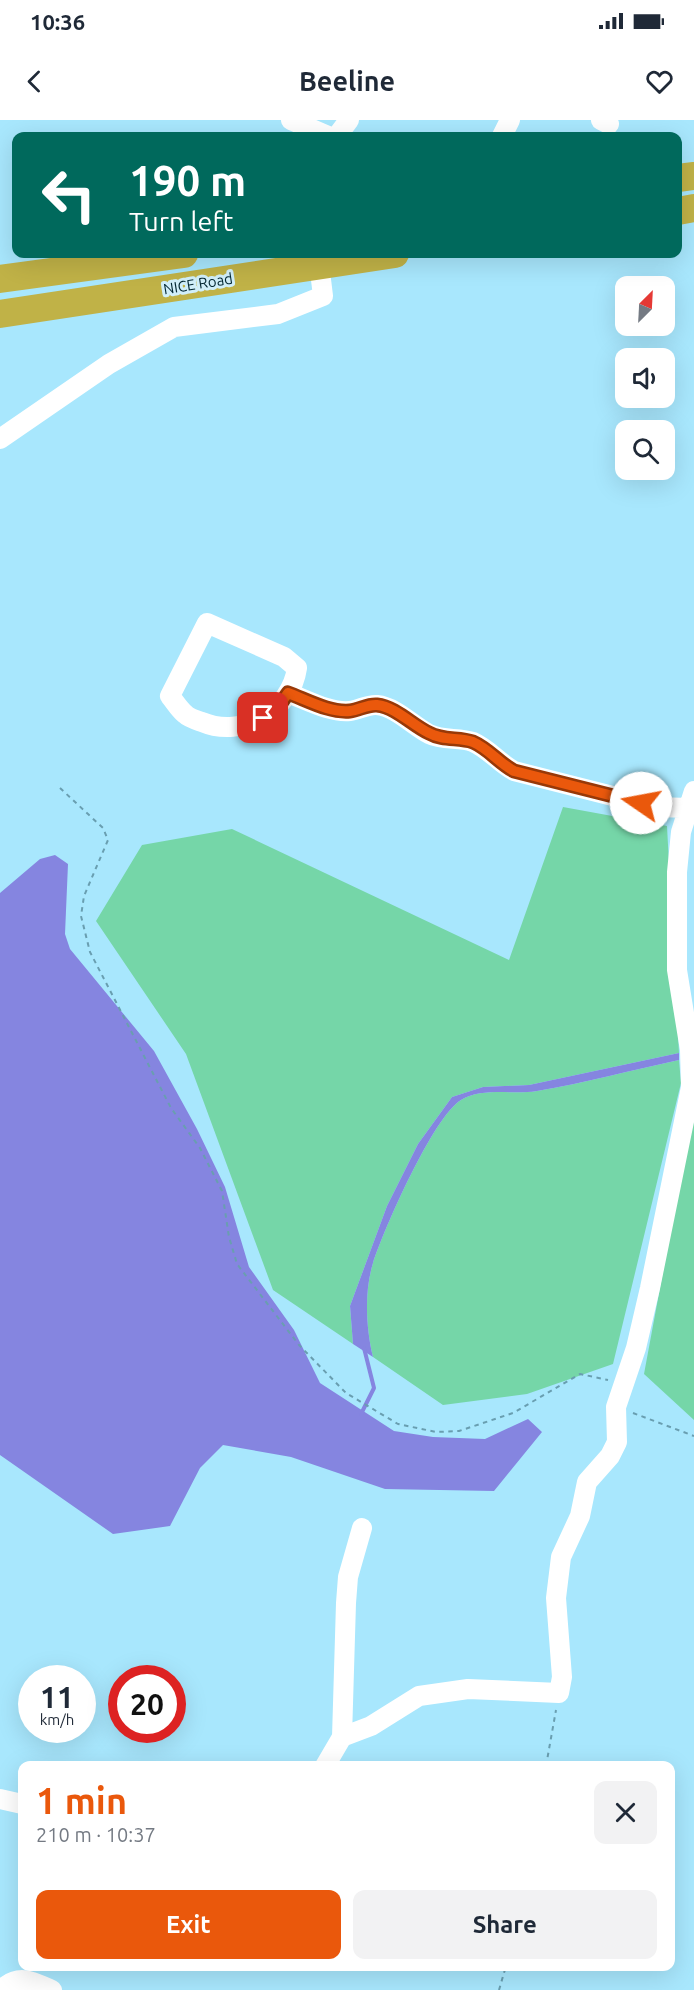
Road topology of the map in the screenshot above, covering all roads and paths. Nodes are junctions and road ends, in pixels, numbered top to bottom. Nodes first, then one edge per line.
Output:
1 (291, 120) edge
2 (319, 132) edge
3 (155, 258) edge
4 (318, 258) edge
5 (369, 258) edge
6 (0, 279) edge
7 (0, 314) edge
8 (0, 439) edge
9 (288, 693) junction
10 (60, 788) dead end
11 (691, 800) edge
12 (677, 872) junction
13 (694, 882) edge
14 (621, 1377) junction
15 (616, 1407) junction
16 (694, 1436) edge
17 (362, 1528) dead end
18 (559, 1693) junction
19 (342, 1737) junction
20 (328, 1761) edge
21 (547, 1761) edge
22 (0, 1799) edge
23 (18, 1803) edge
24 (505, 1971) edge
25 (2, 1990) edge
26 (52, 1990) edge
27 (499, 1990) edge

1 - 2 street
3 - 6 highway
4 - 8 street
5 - 7 highway, NICE Road
9 - 9 street
9 - 11 street
10 - 14 path
11 - 12 street
12 - 13 street
12 - 14 street
14 - 15 street
15 - 16 path
15 - 18 street
17 - 19 street
18 - 19 street
18 - 21 path
19 - 20 street
22 - 23 street
24 - 27 path
25 - 26 street

